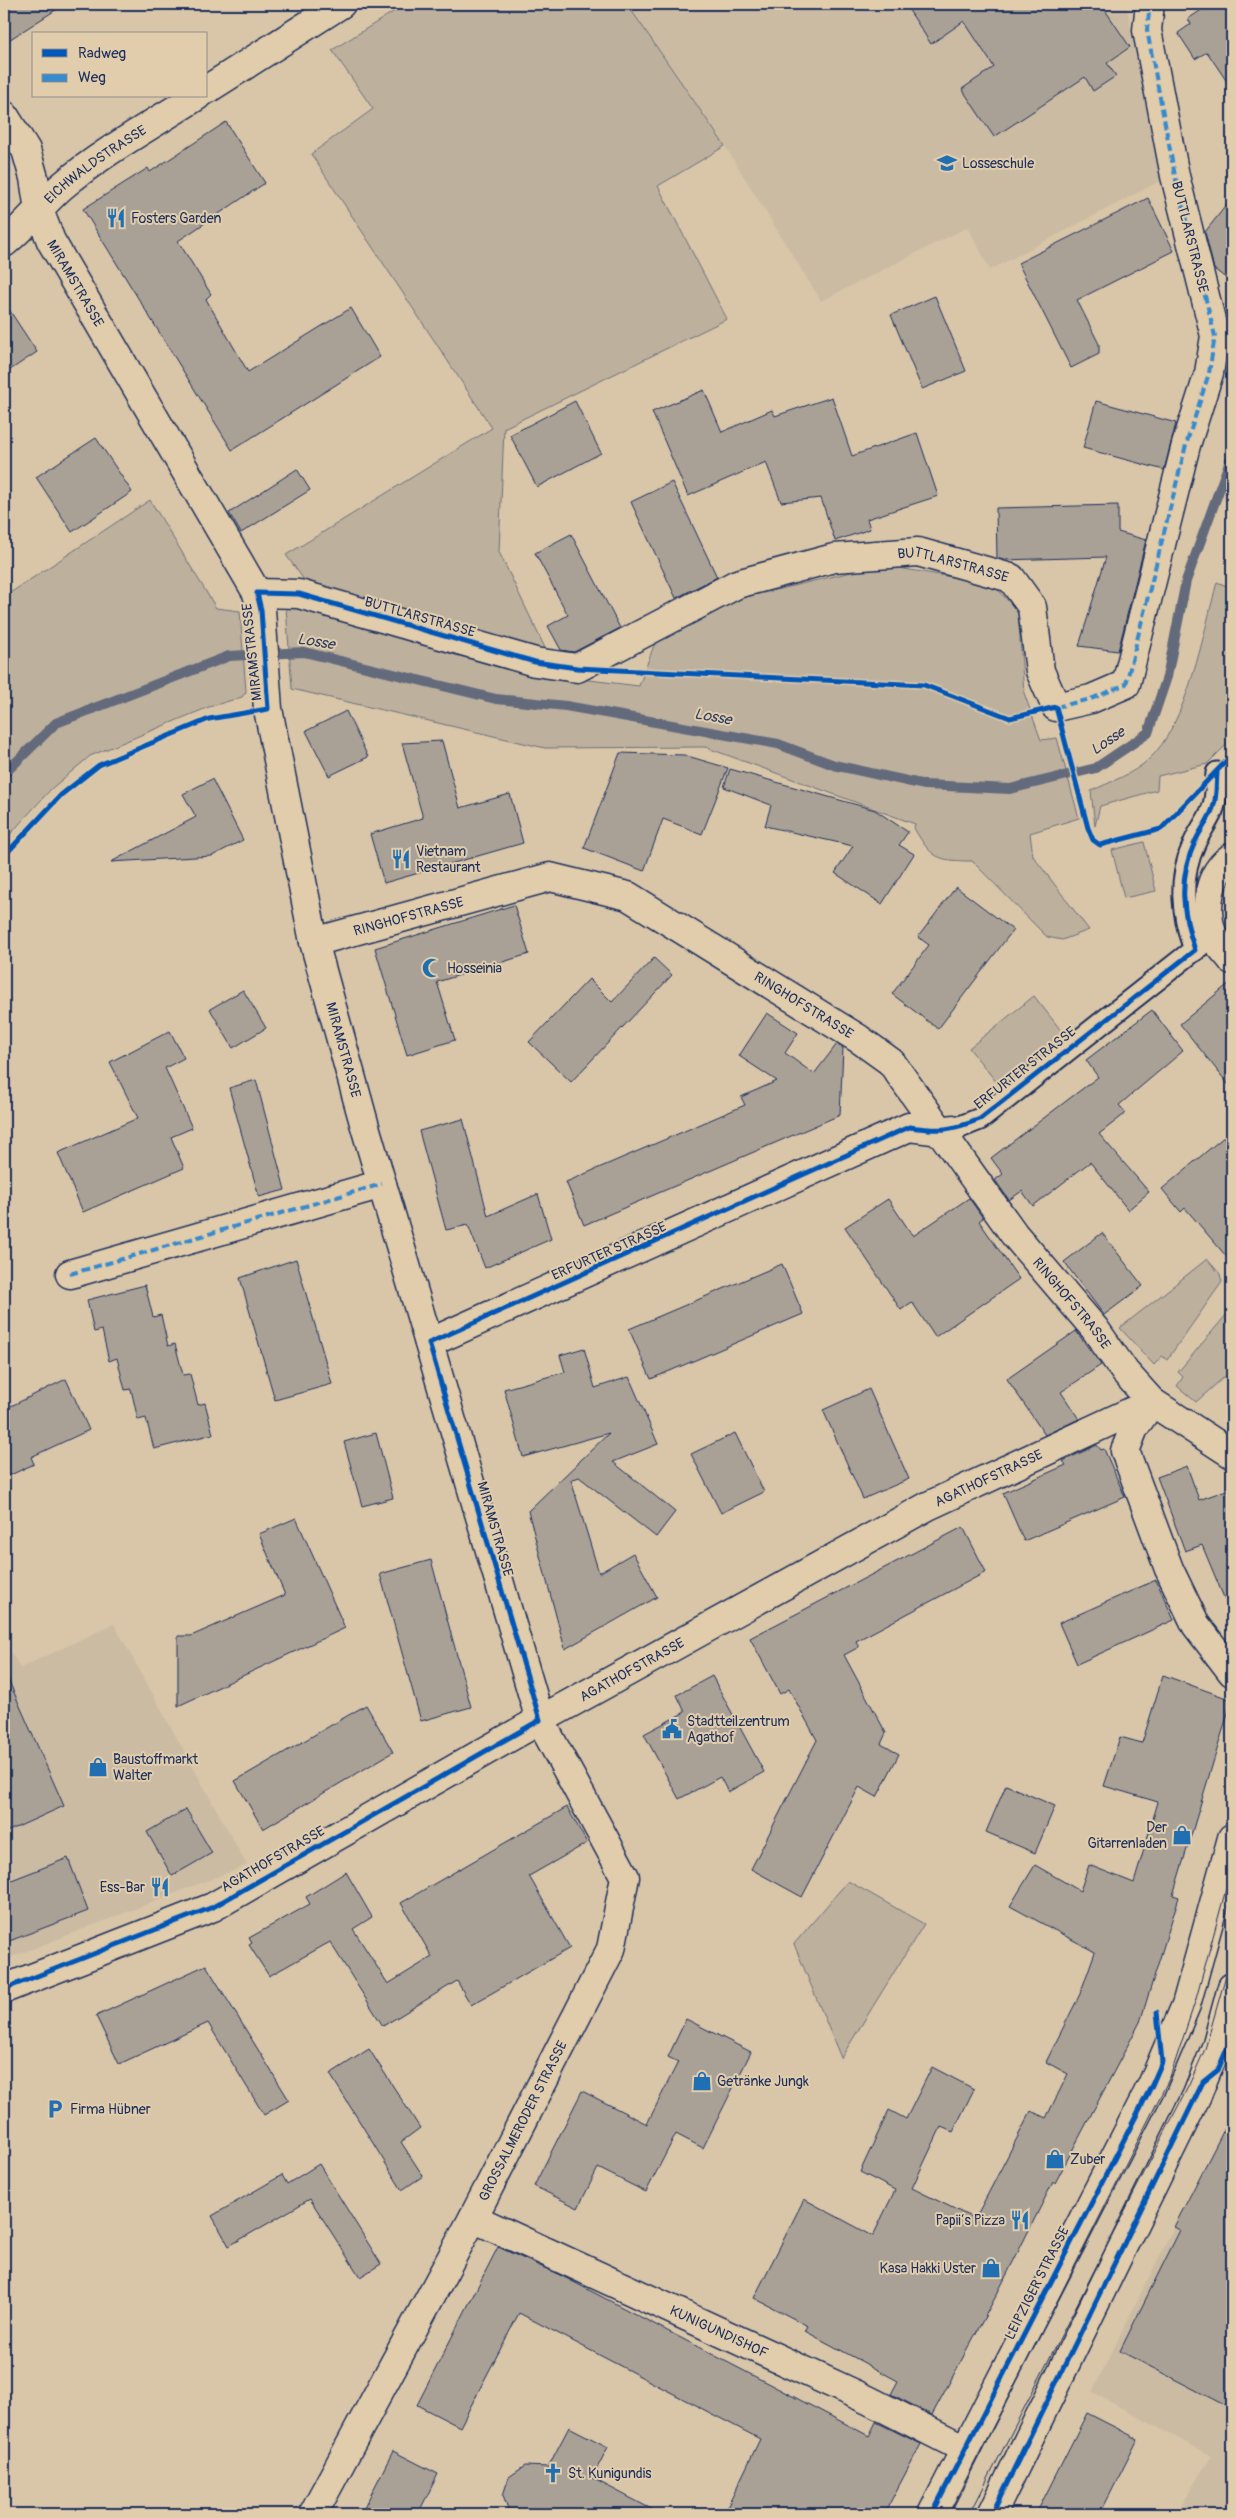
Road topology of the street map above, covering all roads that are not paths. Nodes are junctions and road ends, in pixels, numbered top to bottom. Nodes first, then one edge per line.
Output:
1 (341, 4) edge
2 (1150, 4) edge
3 (208, 89) edge
4 (194, 98) edge
5 (4, 115) edge
6 (39, 210) junction
7 (4, 243) edge
8 (259, 601) junction
9 (1217, 773) dead end
10 (1232, 857) edge
11 (314, 942) junction
12 (1204, 943) junction
13 (1232, 960) edge
14 (948, 1130) junction
15 (382, 1184) junction
16 (70, 1274) dead end
17 (429, 1344) junction
18 (1152, 1402) junction
19 (1232, 1454) edge
20 (1232, 1672) edge
21 (540, 1720) junction
22 (1232, 1838) edge
23 (1232, 1987) edge
24 (4, 1989) edge
25 (473, 2218) junction
26 (965, 2449) junction
27 (314, 2514) edge
28 (932, 2514) edge
29 (992, 2514) edge

1 - 3 street
2 - 8 street, BUTTLARSTRASSE
4 - 6 street, EICHWALDSTRASSE
5 - 6 street, MIRAMSTRASSE
6 - 7 street, EICHWALDSTRASSE
6 - 8 street, MIRAMSTRASSE
8 - 11 street, MIRAMSTRASSE
9 - 12 street
10 - 12 street
11 - 14 street, RINGHOFSTRASSE
11 - 15 street, MIRAMSTRASSE
12 - 13 street
12 - 14 street, ERFURTER STRASSE
14 - 17 street, ERFURTER STRASSE
14 - 18 street, RINGHOFSTRASSE
15 - 16 street
15 - 17 street, MIRAMSTRASSE
17 - 21 street, MIRAMSTRASSE
18 - 19 street, RINGHOFSTRASSE
18 - 20 street
18 - 21 street, AGATHOFSTRASSE
21 - 24 street, AGATHOFSTRASSE
21 - 25 street, GROSSALMERODER STRASSE
22 - 26 street, LEIPZIGER STRASSE
23 - 29 street
25 - 26 street, KUNIGUNDISHOF
25 - 27 street, GROSSALMERODER STRASSE
26 - 28 street, LEIPZIGER STRASSE

